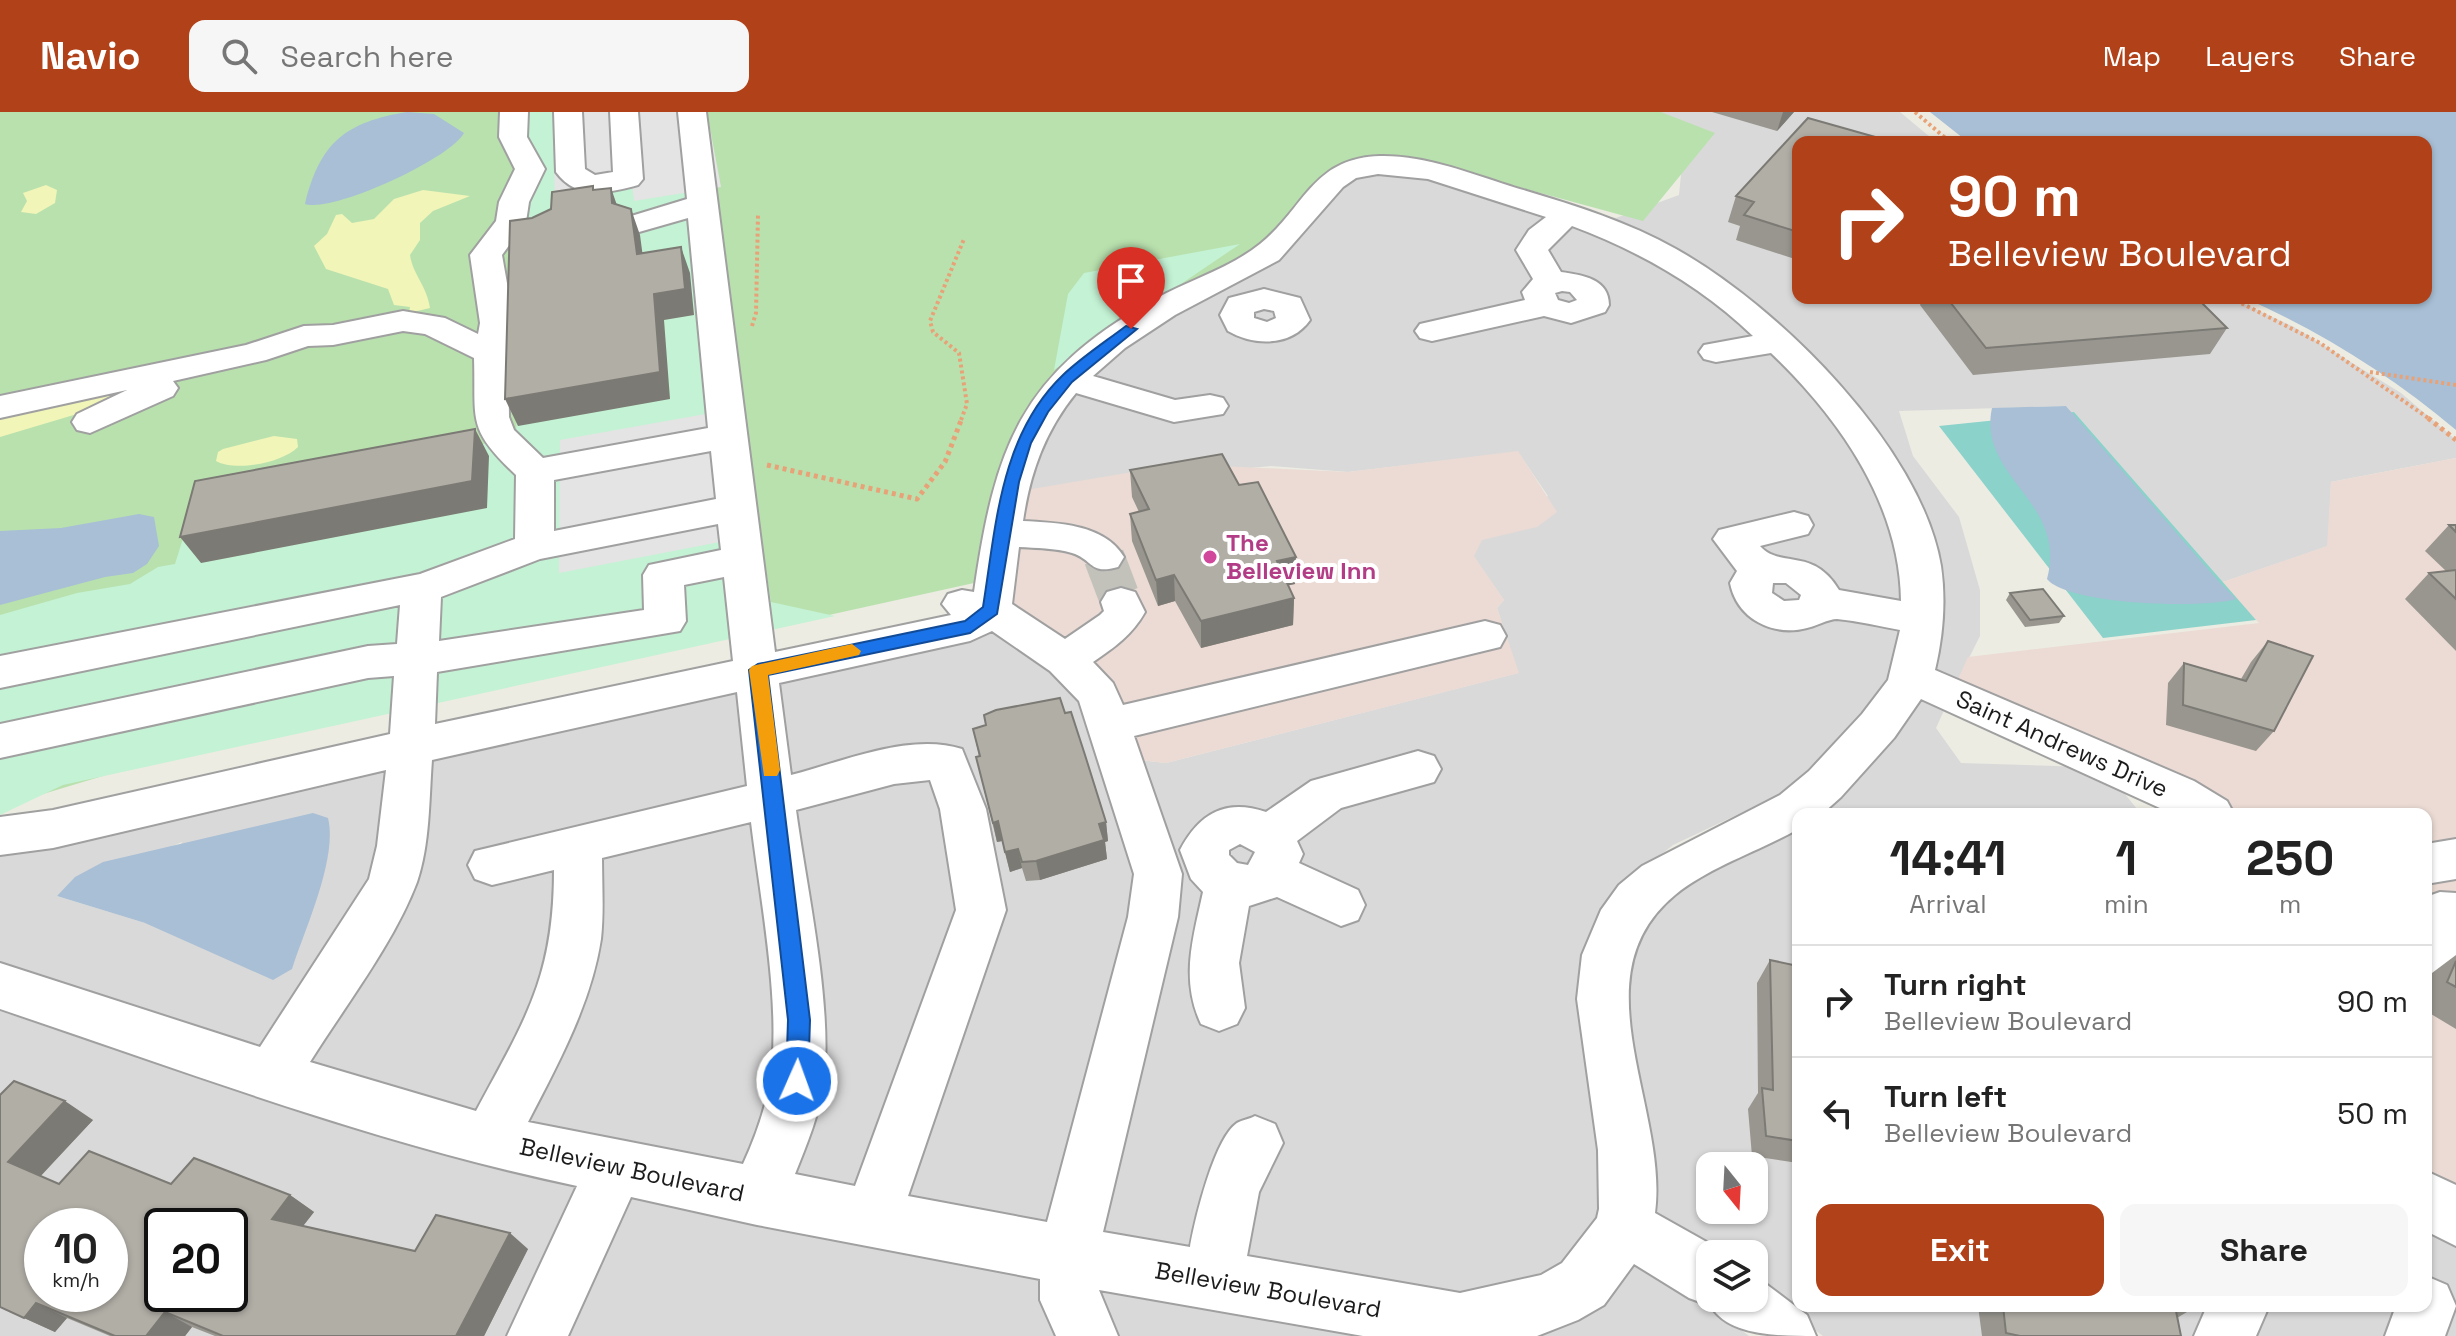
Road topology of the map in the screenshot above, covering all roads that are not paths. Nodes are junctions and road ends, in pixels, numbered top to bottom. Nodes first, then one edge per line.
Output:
1 (514, 112) edge
2 (568, 112) edge
3 (624, 112) edge
4 (692, 112) edge
5 (1567, 215) junction
6 (704, 220) junction
7 (639, 223) dead end
8 (680, 275) edge
9 (1217, 282) junction
10 (680, 318) edge
11 (1236, 325) dead end
12 (1432, 331) dead end
13 (732, 340) junction
14 (1776, 342) junction
15 (1716, 352) dead end
16 (491, 353) junction
17 (239, 356) junction
18 (1067, 379) junction
19 (1210, 406) dead end
20 (0, 407) edge
21 (90, 422) dead end
22 (727, 436) junction
23 (535, 472) junction
24 (736, 508) junction
25 (1794, 525) dead end
26 (1004, 533) junction
27 (535, 545) junction
28 (1104, 557) tunnel mouth
29 (744, 559) junction
30 (421, 590) junction
31 (1121, 602) dead end
32 (991, 610) junction
33 (1922, 619) junction
34 (1485, 636) dead end
35 (417, 657) junction
36 (757, 658) junction
37 (1065, 660) junction
38 (0, 672) edge
39 (1911, 677) junction
40 (1111, 725) junction
41 (412, 734) junction
42 (0, 741) edge
43 (1418, 769) dead end
44 (774, 798) junction
45 (1796, 808) edge
46 (2201, 808) edge
47 (1792, 810) edge
48 (0, 829) edge
49 (0, 836) edge
50 (578, 845) junction
51 (2456, 859) edge
52 (2432, 863) edge
53 (1244, 864) junction
54 (492, 865) dead end
55 (1158, 874) junction
56 (1341, 905) dead end
57 (0, 986) edge
58 (1219, 1008) dead end
59 (272, 1076) junction
60 (489, 1141) junction
61 (1255, 1143) dead end
62 (615, 1168) junction
63 (757, 1197) junction
64 (2432, 1203) edge
65 (2456, 1217) edge
66 (872, 1218) junction
67 (1624, 1228) junction
68 (1068, 1255) junction
69 (1696, 1266) edge
70 (1214, 1280) junction
71 (1755, 1312) edge
72 (2236, 1312) edge
73 (2424, 1312) edge
74 (545, 1335) edge
75 (1088, 1336) edge
76 (1786, 1336) edge
77 (2224, 1336) edge
78 (2415, 1336) edge

1 - 16 street
2 - 3 street
4 - 6 street
5 - 9 street
5 - 12 street
5 - 14 street
6 - 7 street
6 - 8 street
6 - 13 street
9 - 11 street
9 - 18 street
10 - 13 street
13 - 22 street
14 - 15 street
14 - 33 street
16 - 17 street
16 - 23 street
17 - 20 street
17 - 21 street
18 - 19 street
18 - 26 street
22 - 23 street
22 - 24 street
23 - 27 street
24 - 27 street
24 - 29 street
25 - 33 street
26 - 28 street
26 - 32 street
27 - 30 street
29 - 35 street
29 - 36 street
30 - 35 street
30 - 38 street
31 - 37 street
32 - 36 street
32 - 37 street
33 - 39 street
34 - 40 street
35 - 41 street
35 - 42 street
36 - 41 street
36 - 44 street
37 - 40 street
39 - 45 street
39 - 46 street, Saint Andrews Drive
40 - 55 street
41 - 48 street
41 - 49 street
41 - 59 street
43 - 53 street
44 - 50 street
44 - 63 street
44 - 66 street
47 - 67 street
50 - 54 street
50 - 60 street
51 - 52 street
53 - 55 street
53 - 56 street
53 - 58 street
55 - 68 street
57 - 59 street, Belleview Boulevard
59 - 60 street, Belleview Boulevard
60 - 62 street, Belleview Boulevard
61 - 70 street
62 - 63 street, Belleview Boulevard
62 - 74 street
63 - 66 street, Belleview Boulevard
64 - 65 street
66 - 68 street, Belleview Boulevard
67 - 69 street
67 - 70 street, Belleview Boulevard
68 - 70 street, Belleview Boulevard
68 - 75 street
71 - 76 street
72 - 77 street
73 - 78 street

